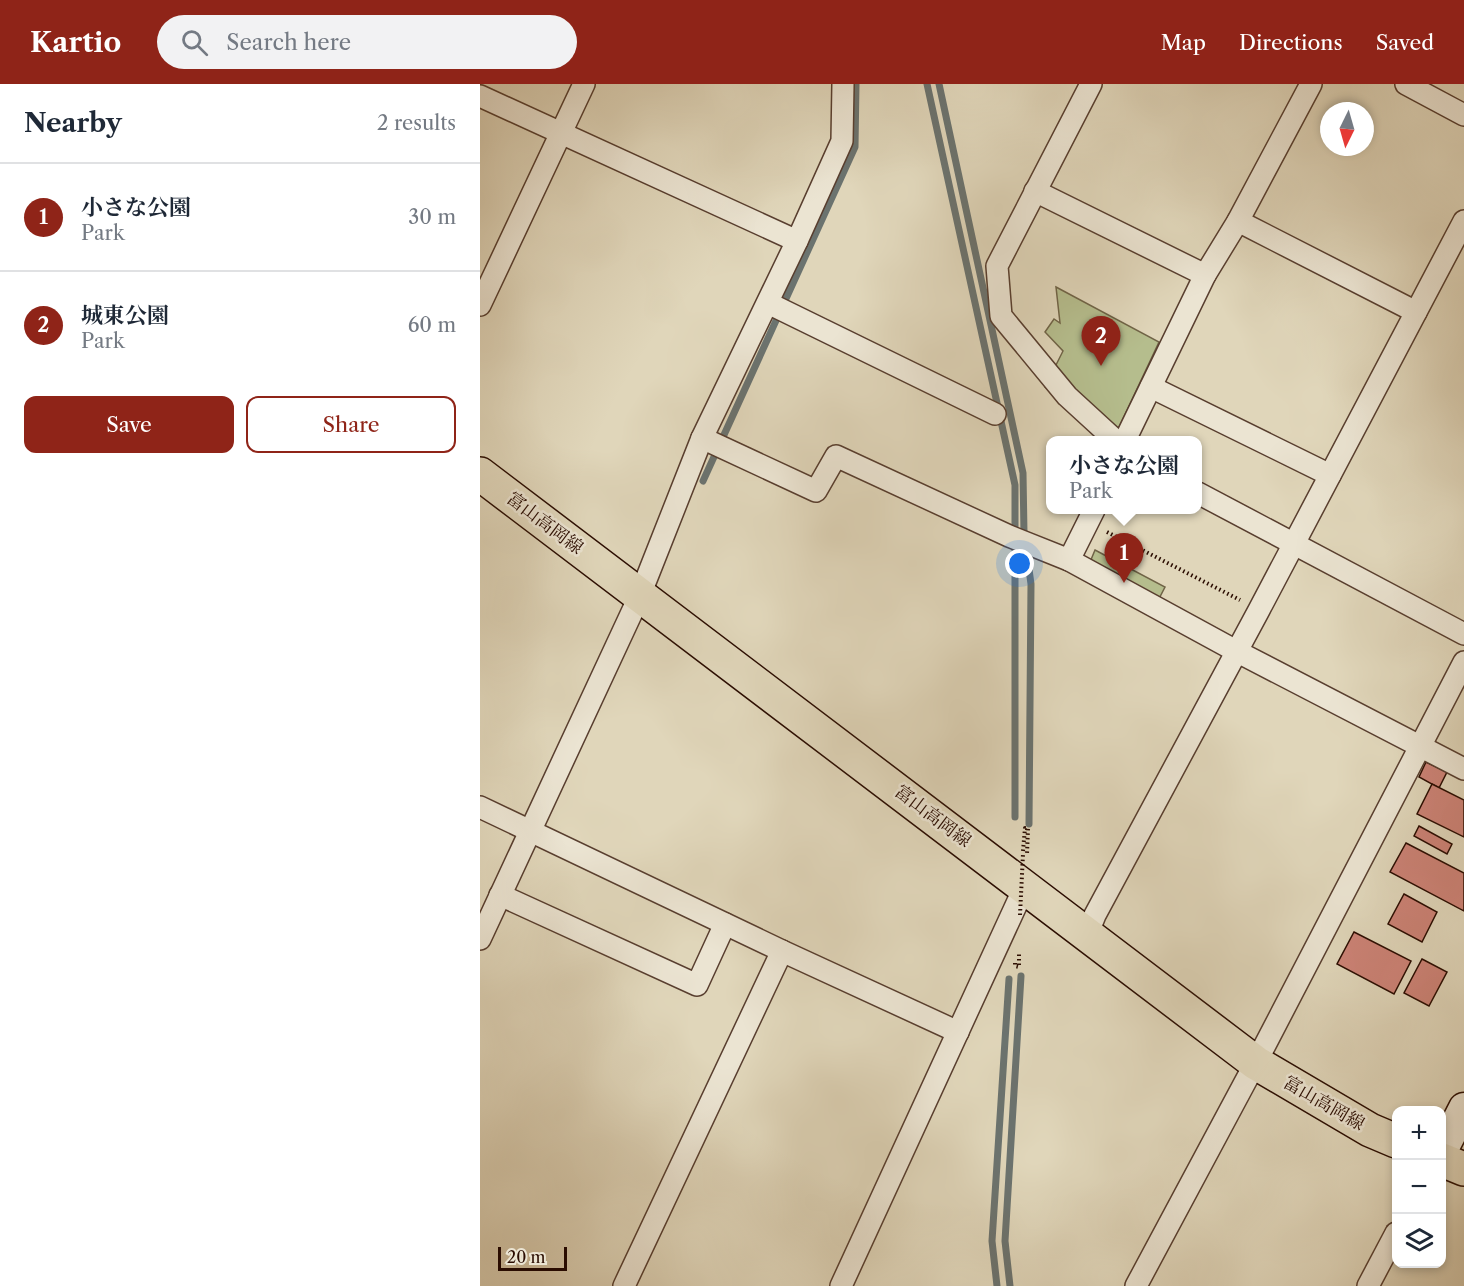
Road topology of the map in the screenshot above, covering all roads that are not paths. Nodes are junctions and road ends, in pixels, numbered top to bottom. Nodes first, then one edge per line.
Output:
1 (584, 84) edge
2 (843, 84) edge
3 (1091, 84) edge
4 (1311, 84) edge
5 (1406, 84) edge
6 (480, 96) edge
7 (1464, 115) edge
8 (561, 134) junction
9 (1035, 190) junction
10 (1238, 221) junction
11 (1464, 221) edge
12 (797, 241) junction
13 (1205, 275) junction
14 (768, 303) junction
15 (480, 305) edge
16 (1416, 312) junction
17 (1151, 387) junction
18 (995, 414) dead end
19 (1110, 436) edge
20 (1127, 436) edge
21 (712, 444) junction
22 (480, 474) edge
23 (1330, 475) junction
24 (1202, 497) edge
25 (1091, 516) edge
26 (1293, 545) junction
27 (1069, 560) junction
28 (640, 595) junction
29 (1464, 634) edge
30 (1236, 651) junction
31 (1464, 662) edge
32 (1421, 747) junction
33 (1464, 769) edge
34 (480, 807) edge
35 (530, 831) junction
36 (1023, 880) junction
37 (500, 895) junction
38 (725, 924) junction
39 (1087, 935) junction
40 (480, 939) edge
41 (782, 951) junction
42 (957, 1032) junction
43 (1256, 1063) junction
44 (1464, 1108) edge
45 (1392, 1139) edge
46 (1446, 1142) edge
47 (1446, 1162) edge
48 (1464, 1169) edge
49 (1392, 1241) edge
50 (624, 1286) edge
51 (841, 1286) edge
52 (1136, 1286) edge
53 (1368, 1286) edge

1 - 8 street
2 - 12 street
3 - 9 street
4 - 10 street
5 - 7 street
6 - 8 street
8 - 12 street
8 - 15 street
9 - 13 street
9 - 19 street
10 - 13 street
10 - 16 street
11 - 16 street
12 - 14 street
13 - 17 street
14 - 18 street
14 - 21 street
16 - 23 street
17 - 20 street
17 - 23 street
21 - 27 street
21 - 28 street
22 - 28 main road, 富山高岡線
23 - 26 street
24 - 26 street
25 - 27 street
26 - 29 street
26 - 30 street
27 - 30 street
28 - 35 street
28 - 36 main road, 富山高岡線
30 - 32 street
30 - 39 street
31 - 32 street
32 - 33 street
32 - 43 street
34 - 35 street
35 - 37 street
35 - 38 street
36 - 39 main road, 富山高岡線
36 - 42 street
37 - 38 street
37 - 40 street
38 - 41 street
39 - 43 main road, 富山高岡線
41 - 42 street
41 - 50 street
42 - 51 street
43 - 45 main road, 富山高岡線
43 - 52 street
44 - 46 street
47 - 48 main road
49 - 53 street

